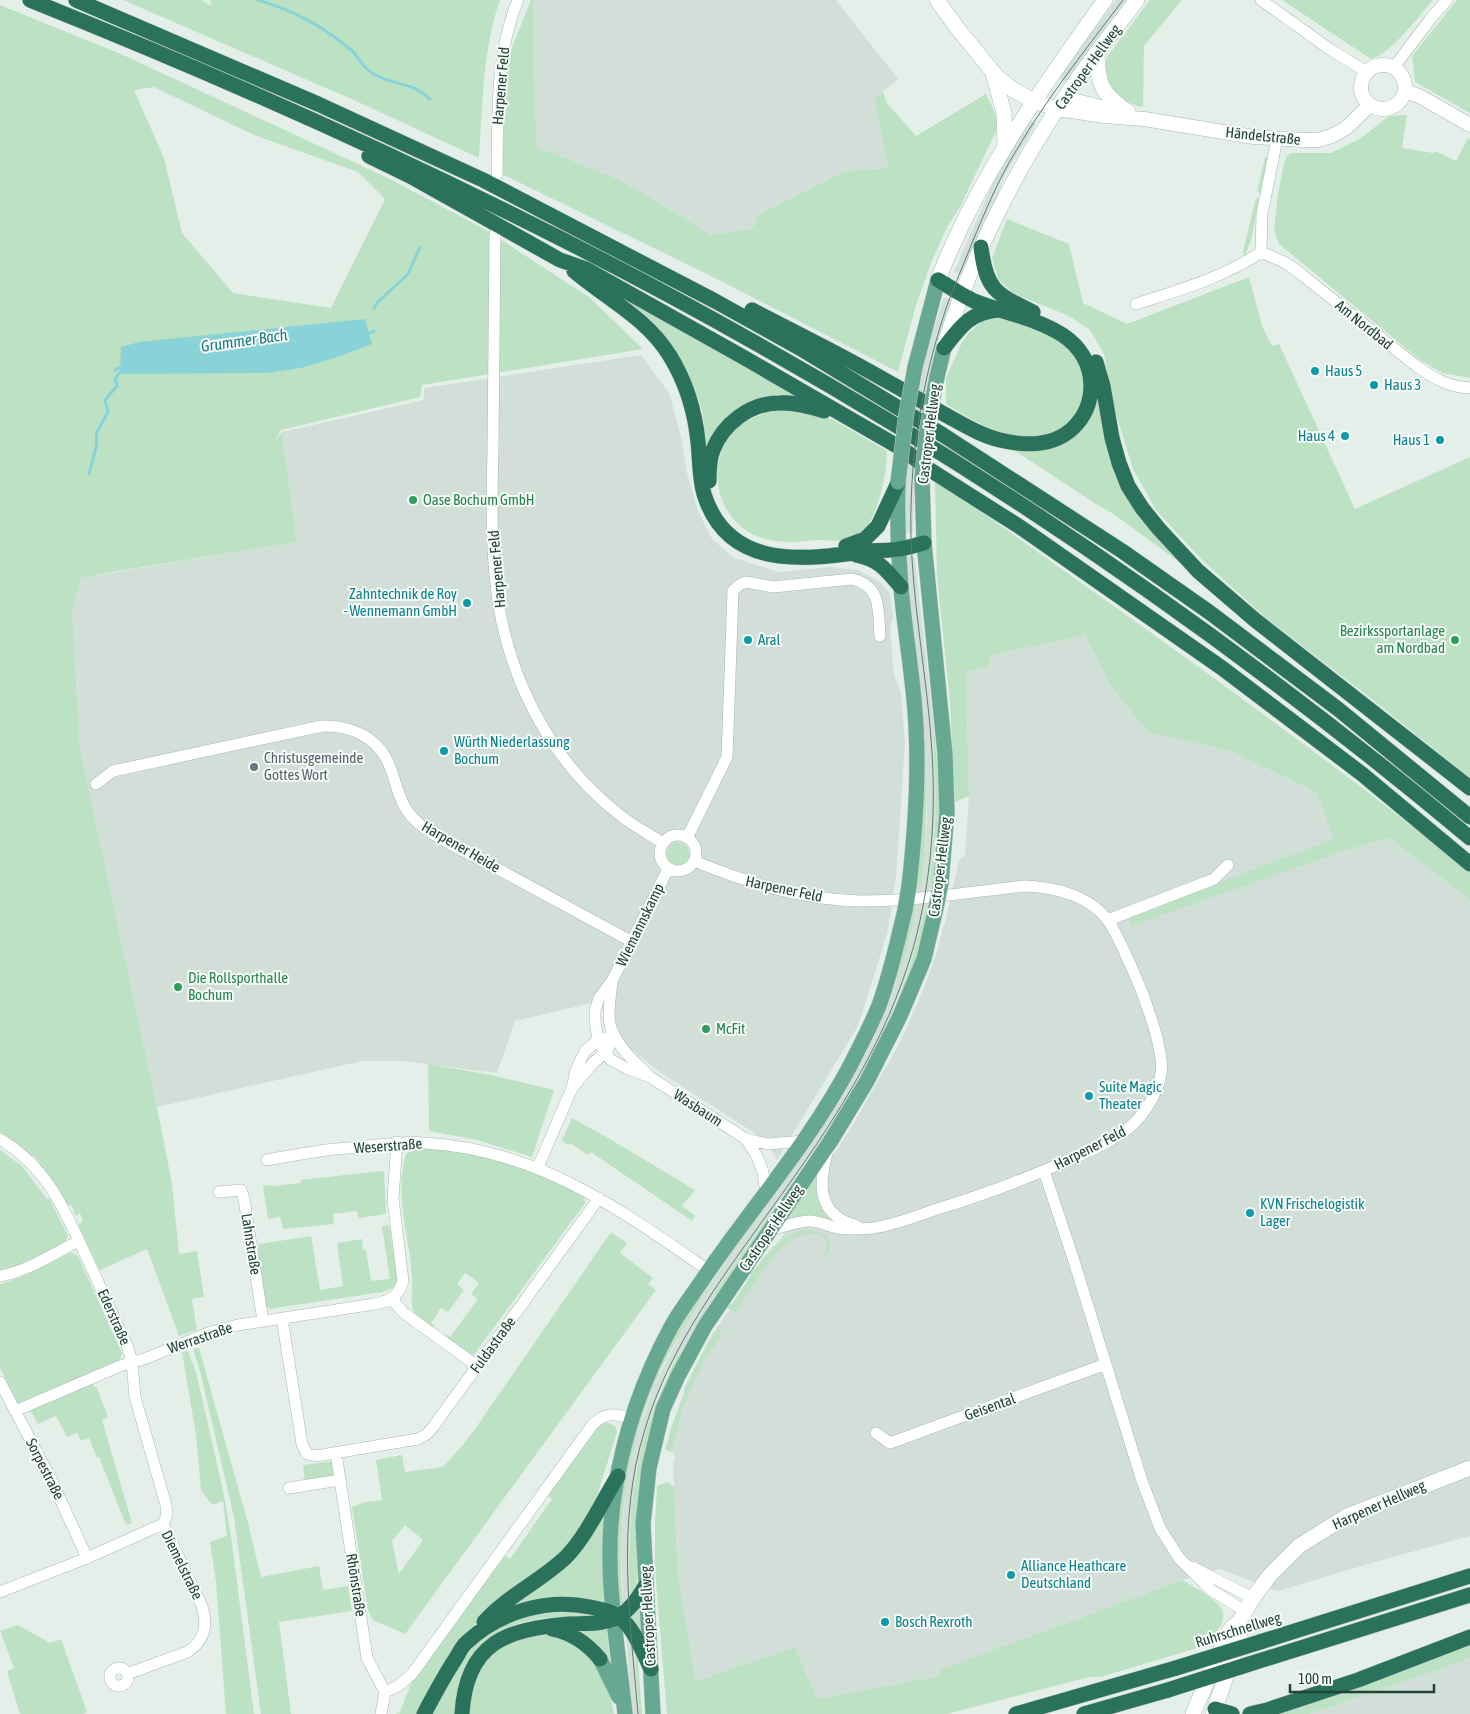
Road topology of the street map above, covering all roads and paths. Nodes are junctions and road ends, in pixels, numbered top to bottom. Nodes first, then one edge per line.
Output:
1 (30, 0) edge
2 (76, 0) edge
3 (518, 0) edge
4 (937, 0) edge
5 (1105, 0) edge
6 (1137, 0) edge
7 (1261, 0) edge
8 (1447, 0) edge
9 (978, 53) junction
10 (1097, 53) junction
11 (1394, 68) junction
12 (1367, 72) junction
13 (993, 73) junction
14 (1405, 91) junction
15 (1037, 96) junction
16 (279, 104) junction
17 (1061, 104) junction
18 (1370, 104) junction
19 (1128, 112) junction
20 (1144, 119) junction
21 (1470, 125) edge
22 (1277, 139) junction
23 (1005, 145) junction
24 (490, 177) junction
25 (495, 234) dead end
26 (981, 247) junction
27 (1262, 252) junction
28 (560, 260) junction
29 (938, 280) junction
30 (963, 290) junction
31 (1136, 304) dead end
32 (1003, 310) junction
33 (1039, 314) junction
34 (944, 348) junction
35 (1470, 388) edge
36 (925, 473) junction
37 (898, 482) junction
38 (924, 543) junction
39 (899, 545) junction
40 (849, 550) junction
41 (900, 587) junction
42 (880, 636) dead end
43 (1338, 709) junction
44 (96, 784) dead end
45 (1470, 788) edge
46 (1470, 796) edge
47 (1470, 816) edge
48 (687, 838) junction
49 (1470, 838) edge
50 (663, 843) junction
51 (694, 861) junction
52 (1228, 864) dead end
53 (1470, 864) edge
54 (668, 868) junction
55 (1108, 920) junction
56 (632, 941) junction
57 (612, 981) junction
58 (615, 1037) junction
59 (598, 1040) junction
60 (605, 1053) junction
61 (650, 1077) junction
62 (572, 1088) junction
63 (0, 1139) edge
64 (746, 1139) junction
65 (804, 1141) junction
66 (397, 1142) junction
67 (830, 1142) junction
68 (267, 1160) dead end
69 (538, 1167) junction
70 (1044, 1171) junction
71 (219, 1192) dead end
72 (766, 1193) junction
73 (599, 1198) junction
74 (863, 1229) junction
75 (769, 1230) junction
76 (79, 1241) junction
77 (709, 1271) junction
78 (0, 1276) edge
79 (393, 1298) junction
80 (282, 1318) junction
81 (263, 1321) junction
82 (132, 1362) junction
83 (1106, 1364) junction
84 (477, 1366) junction
85 (0, 1382) edge
86 (15, 1411) junction
87 (633, 1419) junction
88 (876, 1434) dead end
89 (336, 1452) junction
90 (1470, 1468) edge
91 (618, 1476) junction
92 (340, 1480) junction
93 (289, 1488) dead end
94 (162, 1524) junction
95 (87, 1558) junction
96 (1186, 1564) junction
97 (1470, 1574) edge
98 (646, 1586) junction
99 (0, 1592) edge
100 (1470, 1595) edge
101 (1253, 1598) junction
102 (1470, 1602) edge
103 (1409, 1613) junction
104 (614, 1616) junction
105 (1242, 1617) junction
106 (538, 1628) junction
107 (1470, 1637) edge
108 (465, 1643) junction
109 (600, 1659) joint
110 (651, 1669) junction
111 (128, 1674) dead end
112 (1205, 1687) junction
113 (385, 1692) junction
114 (1214, 1711) edge
115 (625, 1712) edge
116 (381, 1714) edge
117 (424, 1714) edge
118 (462, 1714) edge
119 (653, 1714) edge
120 (1016, 1714) edge
121 (1084, 1714) edge
122 (1193, 1714) edge
123 (1232, 1714) edge
124 (1250, 1714) edge

1 - 16 highway
2 - 24 highway
3 - 24 street, Harpener Feld
4 - 9 main road
5 - 15 main road, Castroper Hellweg
6 - 10 main road, Castroper Hellweg
7 - 12 street
8 - 11 street
9 - 13 main road
9 - 15 main road
10 - 17 main road, Castroper Hellweg
10 - 19 main road, Händelstraße
11 - 12 street
11 - 14 street
12 - 18 street
13 - 15 main road
13 - 23 main road
14 - 18 street
14 - 21 street
15 - 17 main road
15 - 23 main road, Castroper Hellweg
16 - 28 highway
16 - 49 highway
17 - 19 street, Händelstraße
17 - 20 street, Händelstraße
17 - 26 main road, Castroper Hellweg
18 - 22 street, Händelstraße
19 - 20 street, Händelstraße
20 - 22 street, Händelstraße
22 - 27 street
23 - 29 main road, Castroper Hellweg
24 - 32 highway
24 - 43 highway
25 - 50 street, Harpener Feld
26 - 30 main road, Castroper Hellweg
26 - 33 highway
27 - 31 street
27 - 35 street, Am Nordbad
28 - 36 highway
28 - 40 highway
29 - 30 highway
29 - 37 main road, Castroper Hellweg, bridge
30 - 32 highway
30 - 33 highway
30 - 34 main road, Castroper Hellweg
32 - 34 highway
33 - 45 highway
34 - 36 main road, Castroper Hellweg, bridge
36 - 38 main road, Castroper Hellweg
36 - 40 highway
36 - 53 highway
37 - 39 main road, Castroper Hellweg
37 - 40 highway
38 - 39 highway
38 - 67 main road, Castroper Hellweg, bridge
39 - 40 highway
39 - 41 main road, Castroper Hellweg
40 - 41 highway
41 - 65 main road, Castroper Hellweg, bridge
42 - 48 street
43 - 46 highway
43 - 47 highway
44 - 56 street, Harpener Heide
48 - 50 street
48 - 51 street
50 - 54 street
51 - 54 street
51 - 55 street, Harpener Feld
52 - 55 street
54 - 56 street, Wiemannskamp
55 - 70 street, Harpener Feld
56 - 57 street, Wiemannskamp
57 - 58 street, Wiemannskamp
57 - 59 street, Wiemannskamp
58 - 59 street
58 - 60 street
58 - 61 street, Wasbaum
59 - 60 street, Wasbaum
59 - 62 street
60 - 61 street, Wasbaum
60 - 62 street
61 - 64 street, Wasbaum
62 - 69 street
63 - 76 street, Ederstraße
64 - 65 street, Wasbaum
64 - 72 street, Wasbaum
65 - 72 main road, Castroper Hellweg
66 - 68 street, Weserstraße
66 - 69 street, Weserstraße
66 - 79 street
67 - 74 street
67 - 75 main road, Castroper Hellweg
69 - 73 street, Weserstraße
70 - 74 street, Harpener Feld
70 - 83 street
71 - 81 street, Lahnstraße
72 - 77 main road, Castroper Hellweg
73 - 77 street, Weserstraße
73 - 84 street, Fuldastraße
74 - 75 street, Harpener Feld
75 - 98 main road, Castroper Hellweg
76 - 78 street
76 - 82 street, Ederstraße
77 - 87 main road, Castroper Hellweg
79 - 80 street, Werrastraße
79 - 84 street
80 - 81 street, Werrastraße
80 - 89 street, Fuldastraße
81 - 82 street, Werrastraße
82 - 86 street, Werrastraße
82 - 94 street, Ederstraße
83 - 88 street, Geisental
83 - 96 street
84 - 89 street, Fuldastraße
85 - 86 street, Sorpestraße
86 - 95 street, Sorpestraße
87 - 91 main road, Castroper Hellweg
87 - 113 street
89 - 92 street, Rhönstraße
90 - 101 main road, Harpener Hellweg
91 - 104 main road, Castroper Hellweg
91 - 108 highway
92 - 93 street
92 - 113 street, Rhönstraße
94 - 95 street, Diemelstraße
94 - 111 street, Diemelstraße
95 - 99 street, Diemelstraße
96 - 101 street
96 - 105 street
97 - 120 highway, Ruhrschnellweg, bridge
98 - 104 highway
98 - 110 main road, Castroper Hellweg
100 - 103 highway
101 - 105 main road, Harpener Hellweg
102 - 103 highway
103 - 121 highway, bridge
104 - 106 highway
104 - 108 highway
104 - 110 highway
104 - 115 main road, Castroper Hellweg
105 - 112 main road, Harpener Hellweg
105 - 114 main road, Harpener Hellweg
106 - 109 highway
106 - 118 highway
107 - 124 highway
108 - 117 highway
109 - 115 main road
110 - 119 main road, Castroper Hellweg
112 - 114 main road
112 - 122 main road, Harpener Hellweg
113 - 116 street
114 - 123 highway

